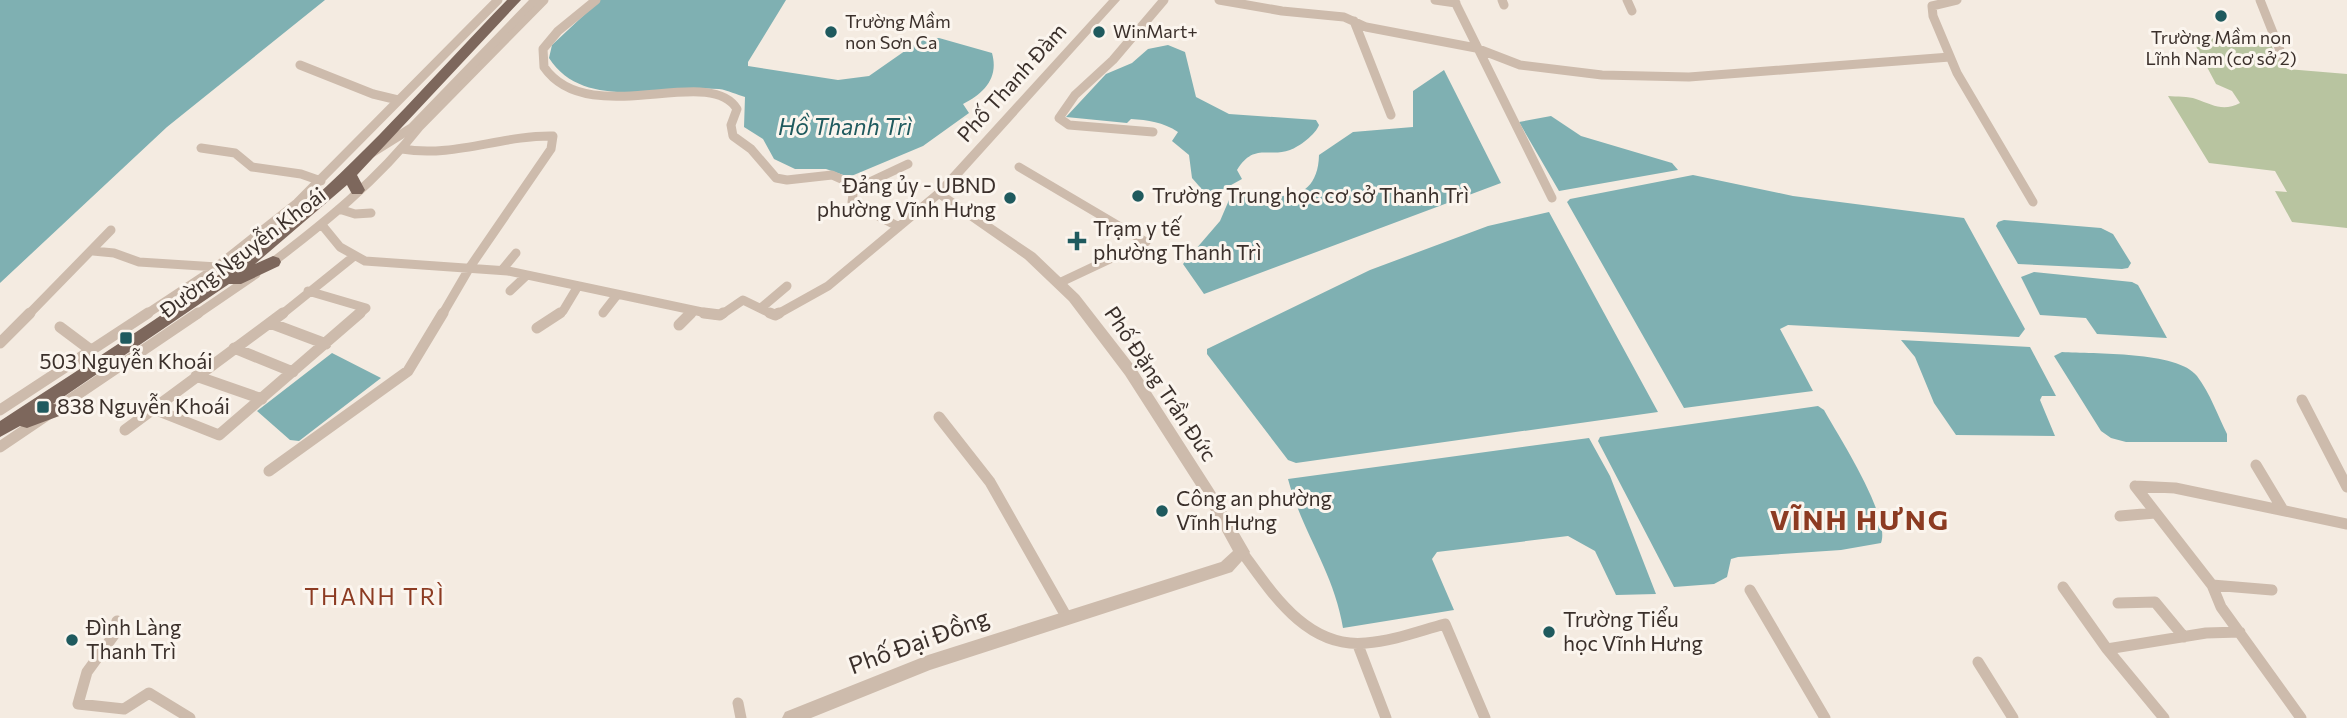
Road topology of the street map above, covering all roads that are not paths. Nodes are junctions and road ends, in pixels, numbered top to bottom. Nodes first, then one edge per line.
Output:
1 (498, 0) edge
2 (514, 0) edge
3 (535, 0) edge
4 (544, 0) edge
5 (596, 0) edge
6 (1115, 0) edge
7 (1164, 0) edge
8 (1219, 0) edge
9 (1435, 0) edge
10 (1627, 0) edge
11 (1957, 0) edge
12 (2260, 0) edge
13 (1455, 1) edge
14 (1632, 10) dead end
15 (1354, 21) junction
16 (1476, 48) junction
17 (1950, 57) junction
18 (2285, 63) dead end
19 (300, 65) dead end
20 (398, 100) junction
21 (1391, 115) dead end
22 (417, 127) junction
23 (1153, 132) dead end
24 (201, 148) dead end
25 (402, 149) junction
26 (363, 158) junction
27 (908, 164) dead end
28 (1019, 167) dead end
29 (349, 174) junction
30 (321, 181) junction
31 (854, 187) junction
32 (357, 190) junction
33 (938, 194) junction
34 (1552, 198) dead end
35 (2033, 202) dead end
36 (339, 209) junction
37 (371, 213) dead end
38 (322, 225) junction
39 (900, 227) junction
40 (111, 230) dead end
41 (93, 251) junction
42 (516, 253) dead end
43 (353, 257) junction
44 (273, 262) junction
45 (216, 267) junction
46 (470, 267) junction
47 (502, 270) junction
48 (527, 275) junction
49 (1059, 283) junction
50 (578, 286) junction
51 (787, 286) dead end
52 (308, 291) junction
53 (510, 291) dead end
54 (617, 295) junction
55 (199, 297) junction
56 (761, 308) junction
57 (693, 311) junction
58 (603, 313) dead end
59 (270, 323) junction
60 (679, 325) dead end
61 (60, 327) dead end
62 (537, 328) dead end
63 (0, 343) edge
64 (326, 344) junction
65 (234, 348) junction
66 (92, 351) junction
67 (293, 372) junction
68 (196, 376) junction
69 (262, 399) junction
70 (2302, 400) dead end
71 (151, 408) junction
72 (0, 410) edge
73 (56, 410) junction
74 (939, 417) dead end
75 (125, 430) dead end
76 (0, 431) edge
77 (0, 447) edge
78 (2256, 465) dead end
79 (269, 471) dead end
80 (2347, 487) edge
81 (2283, 510) junction
82 (2155, 513) junction
83 (2120, 516) dead end
84 (2347, 524) edge
85 (1242, 552) junction
86 (2212, 585) junction
87 (2063, 587) dead end
88 (1751, 590) dead end
89 (2272, 590) dead end
90 (2118, 603) dead end
91 (1066, 616) junction
92 (117, 621) dead end
93 (2240, 632) junction
94 (2183, 637) junction
95 (1358, 645) junction
96 (2107, 649) junction
97 (1978, 662) dead end
98 (738, 703) dead end
99 (190, 718) edge
100 (741, 718) edge
101 (791, 718) edge
102 (1386, 718) edge
103 (1485, 718) edge
104 (1825, 718) edge
105 (2013, 718) edge
106 (2164, 718) edge
107 (2301, 718) edge

1 - 20 street, Đường Nguyễn Khoái
2 - 26 main road, Đường Nguyễn Khoái
3 - 22 street, Đường Nguyễn Khoái
4 - 22 street, Đường Nguyễn Khoái
5 - 31 street
6 - 33 street, Phố Thanh Đàm
7 - 23 street
8 - 15 street
9 - 13 street
10 - 14 street
11 - 17 street
12 - 18 street
13 - 16 street
15 - 16 street
15 - 21 street
16 - 17 street
16 - 34 street
17 - 35 street
19 - 20 street
20 - 30 street, Đường Nguyễn Khoái
22 - 25 street, Đường Nguyễn Khoái
22 - 26 street, Đường Nguyễn Khoái
24 - 30 street
25 - 32 street, Đường Nguyễn Khoái
25 - 46 street
26 - 29 main road, Đường Nguyễn Khoái
27 - 31 street
28 - 49 street
29 - 32 main road
29 - 55 main road, Đường Nguyễn Khoái
30 - 45 street, Đường Nguyễn Khoái
31 - 39 street
32 - 36 street, Đường Nguyễn Khoái
33 - 39 street
33 - 49 street, Phố Đặng Trần Đức
36 - 37 street
36 - 38 street, Đường Nguyễn Khoái
38 - 43 street
38 - 44 street, Đường Nguyễn Khoái
39 - 56 street
40 - 41 street
41 - 45 street
41 - 63 street
42 - 47 street
43 - 46 street
43 - 52 street
44 - 55 main road
44 - 73 street, Đường Nguyễn Khoái
45 - 66 street, Đường Nguyễn Khoái
46 - 47 street
46 - 79 street
47 - 48 street
48 - 50 street
48 - 53 street
49 - 85 street, Phố Đặng Trần Đức
50 - 54 street
50 - 62 street
51 - 56 street
52 - 59 street
52 - 64 street
54 - 57 street
54 - 58 street
55 - 76 main road, Đường Nguyễn Khoái
56 - 57 street
57 - 60 street
59 - 64 street
59 - 65 street
61 - 66 street
64 - 67 street
65 - 67 street
65 - 68 street
66 - 72 street, Đường Nguyễn Khoái
67 - 69 street
68 - 69 street
68 - 71 street
69 - 71 street
70 - 80 street
71 - 75 street
73 - 76 main road
73 - 77 street, Đường Nguyễn Khoái
74 - 91 street
78 - 81 street
81 - 82 street
81 - 84 street
82 - 83 street
82 - 86 street
85 - 91 street
85 - 95 street
86 - 89 street
86 - 93 street
87 - 96 street
88 - 104 street
90 - 94 street
91 - 101 street, Phố Đại Đồng
92 - 99 street
93 - 94 street
93 - 107 street
94 - 96 street
95 - 102 street
95 - 103 street
96 - 106 street
97 - 105 street
98 - 100 street

